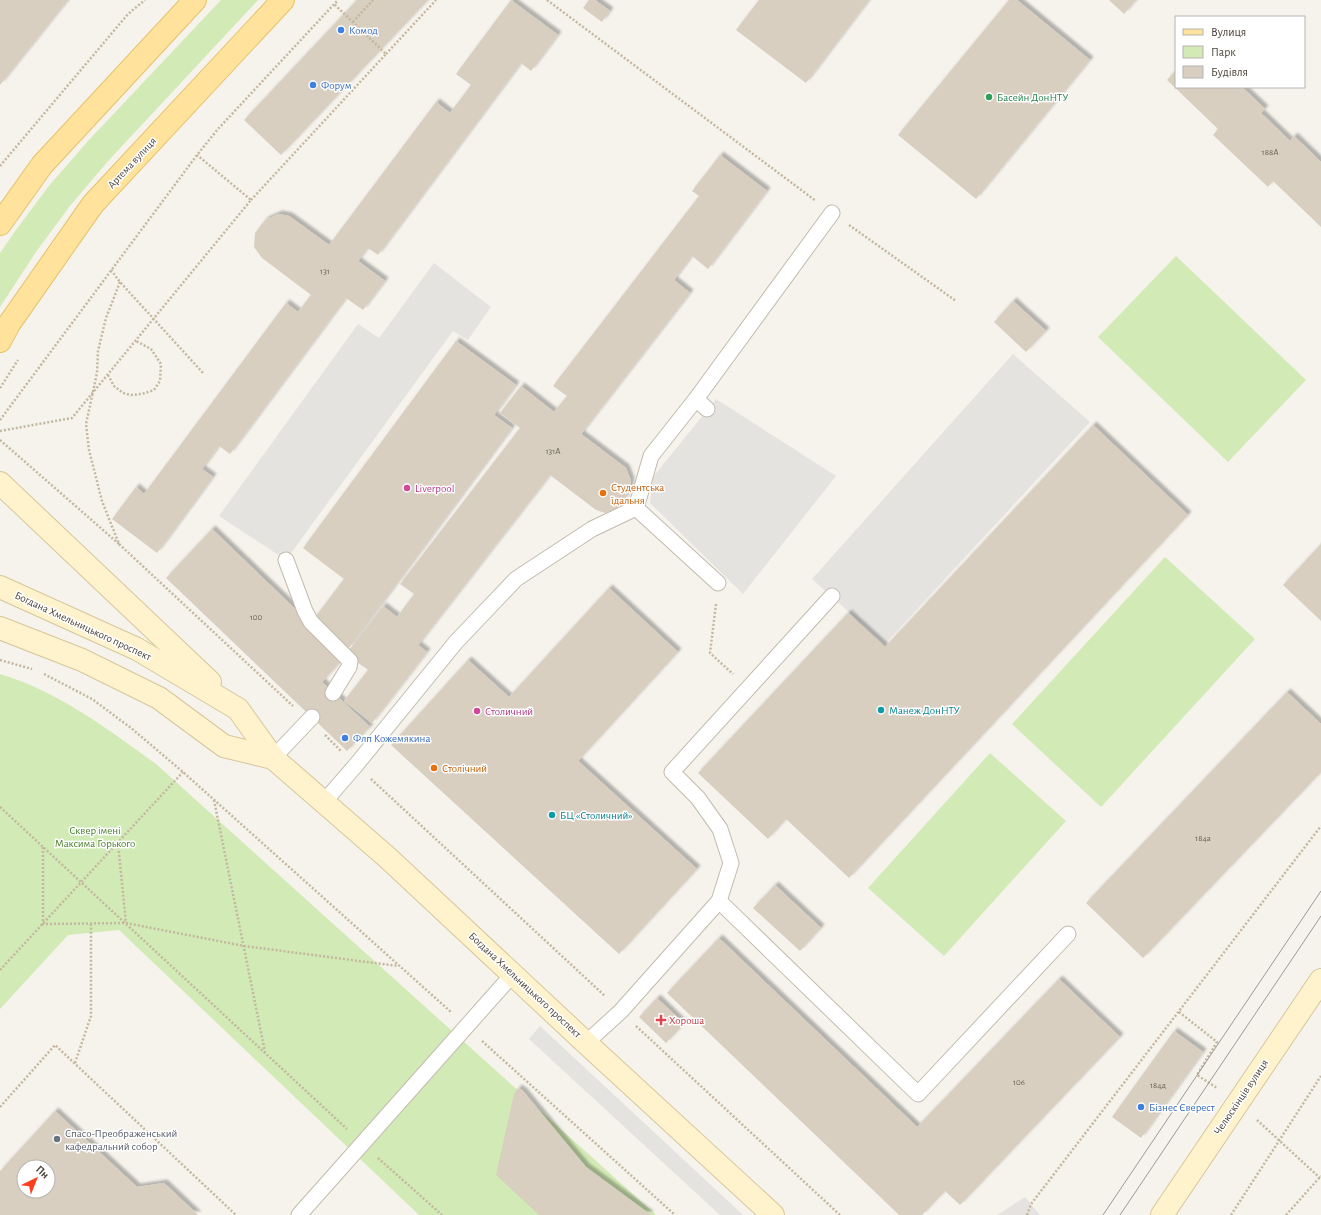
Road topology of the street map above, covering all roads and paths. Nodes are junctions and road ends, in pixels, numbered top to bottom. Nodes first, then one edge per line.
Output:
1 (145, 0) edge
2 (195, 0) edge
3 (283, 0) edge
4 (338, 0) edge
5 (373, 0) edge
6 (436, 0) edge
7 (547, 0) edge
8 (334, 4) junction
9 (353, 22) junction
10 (386, 54) junction
11 (198, 155) junction
12 (0, 166) edge
13 (251, 200) junction
14 (832, 213) junction
15 (0, 224) edge
16 (111, 270) junction
17 (120, 282) junction
18 (956, 301) dead end
19 (153, 318) junction
20 (0, 340) edge
21 (136, 341) junction
22 (203, 373) dead end
23 (108, 375) junction
24 (93, 394) junction
25 (696, 399) junction
26 (707, 409) dead end
27 (0, 420) edge
28 (0, 430) edge
29 (0, 440) edge
30 (0, 483) edge
31 (636, 508) junction
32 (120, 544) junction
33 (286, 560) dead end
34 (718, 583) joint
35 (0, 587) edge
36 (832, 596) dead end
37 (0, 628) edge
38 (0, 660) edge
39 (727, 668) dead end
40 (333, 693) dead end
41 (238, 709) junction
42 (310, 719) junction
43 (273, 758) junction
44 (356, 765) junction
45 (183, 772) junction
46 (214, 799) junction
47 (324, 802) junction
48 (0, 807) edge
49 (1321, 826) edge
50 (118, 843) junction
51 (43, 847) junction
52 (81, 882) junction
53 (719, 901) junction
54 (91, 923) junction
55 (126, 923) junction
56 (43, 924) junction
57 (1068, 934) dead end
58 (244, 946) junction
59 (399, 966) junction
60 (0, 970) edge
61 (513, 974) junction
62 (1321, 980) edge
63 (621, 1011) junction
64 (466, 1026) junction
65 (586, 1043) junction
66 (266, 1053) junction
67 (75, 1064) junction
68 (1321, 1076) edge
69 (0, 1107) edge
70 (363, 1143) junction
71 (1321, 1176) edge
72 (236, 1215) edge
73 (299, 1215) edge
74 (442, 1215) edge
75 (675, 1215) edge
76 (773, 1215) edge
77 (840, 1215) edge
78 (1027, 1215) edge
79 (1162, 1215) edge
80 (1231, 1215) edge
81 (1286, 1215) edge

1 - 12 path
2 - 15 main road
3 - 20 main road, Артема вулиця
4 - 8 path
5 - 9 path
6 - 10 path
7 - 14 path
8 - 9 path
8 - 11 path
9 - 10 path
10 - 13 path
11 - 13 path
11 - 16 path
13 - 19 path
14 - 18 path
14 - 25 lane
16 - 17 path
16 - 27 path
17 - 19 path
17 - 24 path
19 - 21 path
19 - 22 path
21 - 23 path
21 - 23 path
23 - 24 path
24 - 28 path
24 - 32 path
25 - 26 lane
25 - 31 lane
29 - 32 path
30 - 41 main road
31 - 34 lane
31 - 44 lane
32 - 42 path
33 - 40 lane
34 - 39 path
35 - 41 main road, Богдана Хмельницького проспект
36 - 53 lane
37 - 43 main road, Богдана Хмельницького проспект
38 - 45 path
41 - 43 main road, Богдана Хмельницького проспект
42 - 43 lane
42 - 44 path
43 - 47 main road, Богдана Хмельницького проспект
44 - 47 lane
44 - 63 path
45 - 46 path
45 - 50 path
46 - 58 path
46 - 59 path
47 - 61 main road, Богдана Хмельницького проспект
48 - 51 path
49 - 78 path
50 - 52 path
50 - 55 path
51 - 52 path
51 - 56 path
52 - 55 path
52 - 56 path
53 - 57 lane
53 - 63 lane
54 - 55 path
54 - 56 path
54 - 67 path
55 - 58 path
55 - 66 path
56 - 60 path
58 - 59 path
58 - 66 path
59 - 64 path
61 - 64 lane
61 - 65 main road, Богдана Хмельницького проспект
62 - 79 main road, Челюскінців вулиця
63 - 65 lane
63 - 77 path
64 - 70 lane
64 - 75 path
65 - 76 main road, Богдана Хмельницького проспект
66 - 70 path
67 - 69 path
67 - 72 path
68 - 80 path
70 - 73 lane
70 - 74 path
71 - 81 path

